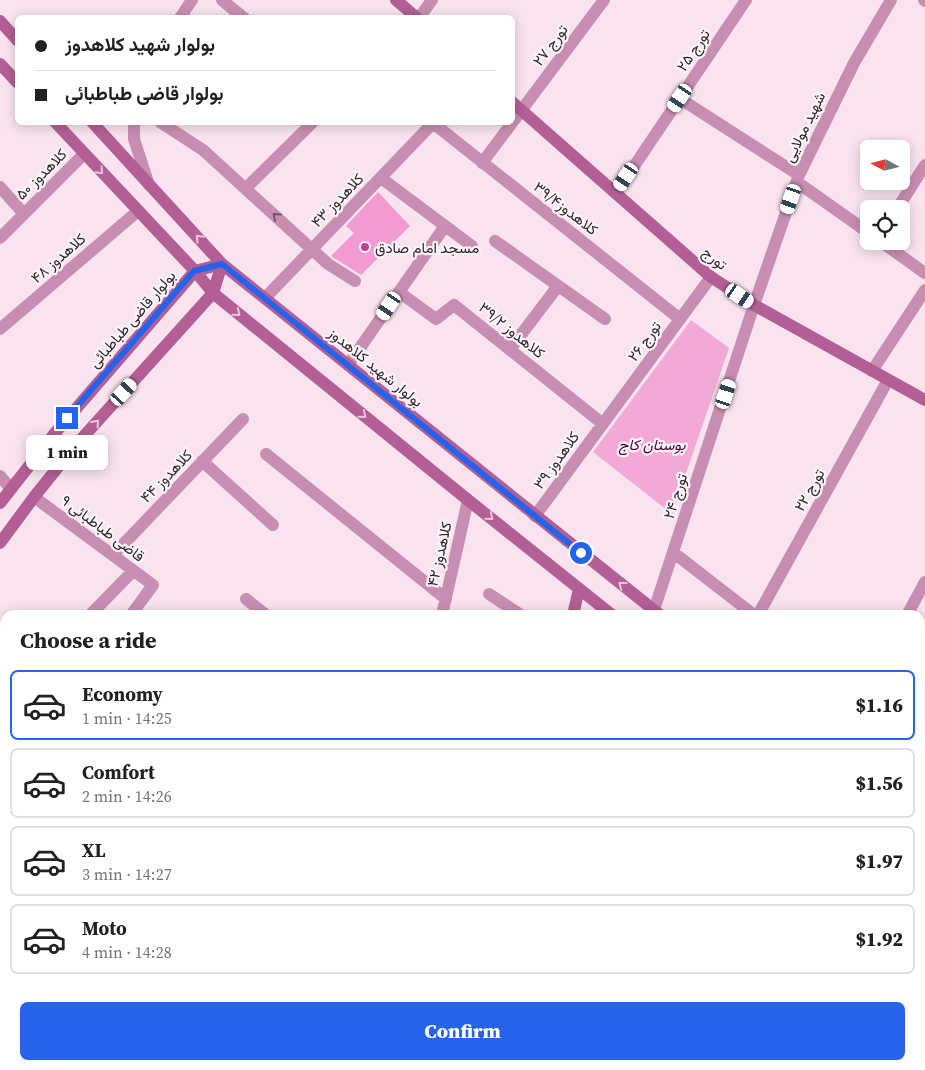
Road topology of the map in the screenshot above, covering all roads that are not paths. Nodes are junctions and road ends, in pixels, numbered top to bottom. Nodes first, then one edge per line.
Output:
1 (192, 0) edge
2 (222, 0) edge
3 (396, 0) edge
4 (432, 0) edge
5 (604, 0) edge
6 (746, 0) edge
7 (891, 0) edge
8 (182, 15) edge
9 (240, 15) edge
10 (414, 15) edge
11 (420, 15) edge
12 (0, 21) edge
13 (15, 37) edge
14 (0, 64) edge
15 (15, 79) edge
16 (680, 98) junction
17 (517, 106) edge
18 (58, 125) edge
19 (95, 125) edge
20 (134, 125) edge
21 (165, 125) edge
22 (310, 125) edge
23 (431, 125) edge
24 (436, 125) edge
25 (505, 125) edge
26 (84, 154) junction
27 (482, 162) junction
28 (925, 165) edge
29 (381, 178) junction
30 (798, 178) junction
31 (149, 184) junction
32 (0, 187) edge
33 (246, 188) junction
34 (616, 192) junction
35 (903, 200) edge
36 (138, 211) junction
37 (24, 214) junction
38 (445, 226) junction
39 (860, 226) edge
40 (0, 238) edge
41 (495, 241) dead end
42 (472, 246) dead end
43 (312, 249) junction
44 (892, 250) edge
45 (222, 264) junction
46 (194, 271) junction
47 (925, 274) edge
48 (711, 277) junction
49 (355, 281) dead end
50 (558, 286) junction
51 (925, 290) edge
52 (399, 292) junction
53 (213, 293) junction
54 (265, 298) junction
55 (754, 305) junction
56 (605, 319) dead end
57 (680, 319) junction
58 (0, 329) edge
59 (510, 349) junction
60 (348, 365) junction
61 (872, 371) junction
62 (888, 380) junction
63 (925, 400) edge
64 (243, 419) dead end
65 (603, 424) junction
66 (266, 454) dead end
67 (202, 461) junction
68 (0, 476) edge
69 (12, 488) junction
70 (34, 497) junction
71 (468, 500) junction
72 (0, 503) edge
73 (535, 516) junction
74 (273, 525) dead end
75 (0, 543) edge
76 (674, 553) junction
77 (113, 555) junction
78 (133, 571) junction
79 (925, 582) edge
80 (579, 589) junction
81 (489, 594) dead end
82 (246, 599) dead end
83 (446, 599) junction
84 (95, 610) edge
85 (135, 610) edge
86 (260, 610) edge
87 (443, 610) edge
88 (513, 610) edge
89 (574, 610) edge
90 (606, 610) edge
91 (653, 610) edge
92 (658, 610) edge
93 (748, 610) edge
94 (761, 610) edge
95 (910, 610) edge

1 - 8 street
2 - 9 street
3 - 10 main road
4 - 11 street
5 - 17 street, تورج ۲۷
6 - 16 street, تورج ۲۵
7 - 30 street, شهید مولایی
12 - 13 main road
14 - 15 main road
16 - 30 street
16 - 34 street, تورج ۲۵
17 - 34 main road, تورج
18 - 26 main road
19 - 31 main road, بولوار شهید کلاهدوز
20 - 31 street
21 - 33 street
22 - 33 street
23 - 29 street, کلاهدوز ۴۳
24 - 27 street, کلاهدوز۳۹/۴
25 - 27 street, تورج ۲۷
26 -> 36 main road
26 - 37 street, کلاهدوز ۵۰
27 - 57 street, کلاهدوز۳۹/۴
28 - 35 street
29 - 38 street
29 - 43 street, کلاهدوز ۴۳
30 - 39 street
30 - 55 street, شهید مولایی
45 -> 31 main road, بولوار شهید کلاهدوز
32 - 37 street
43 -> 33 street
34 - 48 main road, تورج
36 - 46 main road
36 - 58 street, کلاهدوز ۴۸
37 - 40 street, کلاهدوز ۵۰
38 - 42 street
38 - 52 street
41 - 50 street
43 - 49 street
43 - 54 street, کلاهدوز ۴۳
44 - 47 street
45 - 46 main road, بولوار قاضی طباطبائی
45 - 53 main road
45 - 54 main road, بولوار شهید کلاهدوز
46 - 53 main road
46 - 69 main road, بولوار قاضی طباطبائی
48 - 55 main road, تورج
48 - 57 street, تورج ۲۶
50 - 56 street
50 - 59 street
51 - 61 street
52 - 59 street, کلاهدوز ۳۹/۲
52 - 60 street
70 -> 53 main road
53 -> 71 main road
54 - 60 main road, بولوار شهید کلاهدوز
55 - 61 main road, تورج
55 - 76 street, تورج ۲۴
57 - 65 street, تورج ۲۶
59 - 65 street, کلاهدوز ۳۹/۲
60 - 73 main road, بولوار شهید کلاهدوز
61 - 62 main road, تورج
62 - 63 main road, تورج
62 - 94 street, تورج ۲۲
64 - 67 street, کلاهدوز ۴۴
65 - 73 street, کلاهدوز ۳۹
66 - 83 street
67 - 74 street
67 - 77 street, کلاهدوز ۴۴
68 - 69 street
69 - 72 main road, بولوار قاضی طباطبائی
70 - 75 main road
70 - 77 street, قاضی طباطبائی ۹
71 -> 80 main road
71 - 83 street, کلاهدوز ۴۲
91 -> 73 main road, بولوار شهید کلاهدوز
76 - 92 street, تورج ۲۴
76 - 93 street
77 - 78 street, قاضی طباطبائی ۹
78 - 84 street
78 - 85 street, قاضی طباطبائی ۹
79 - 95 street
80 - 89 main road
80 - 90 main road
81 - 88 street
82 - 86 street
83 - 87 street, کلاهدوز ۴۲

